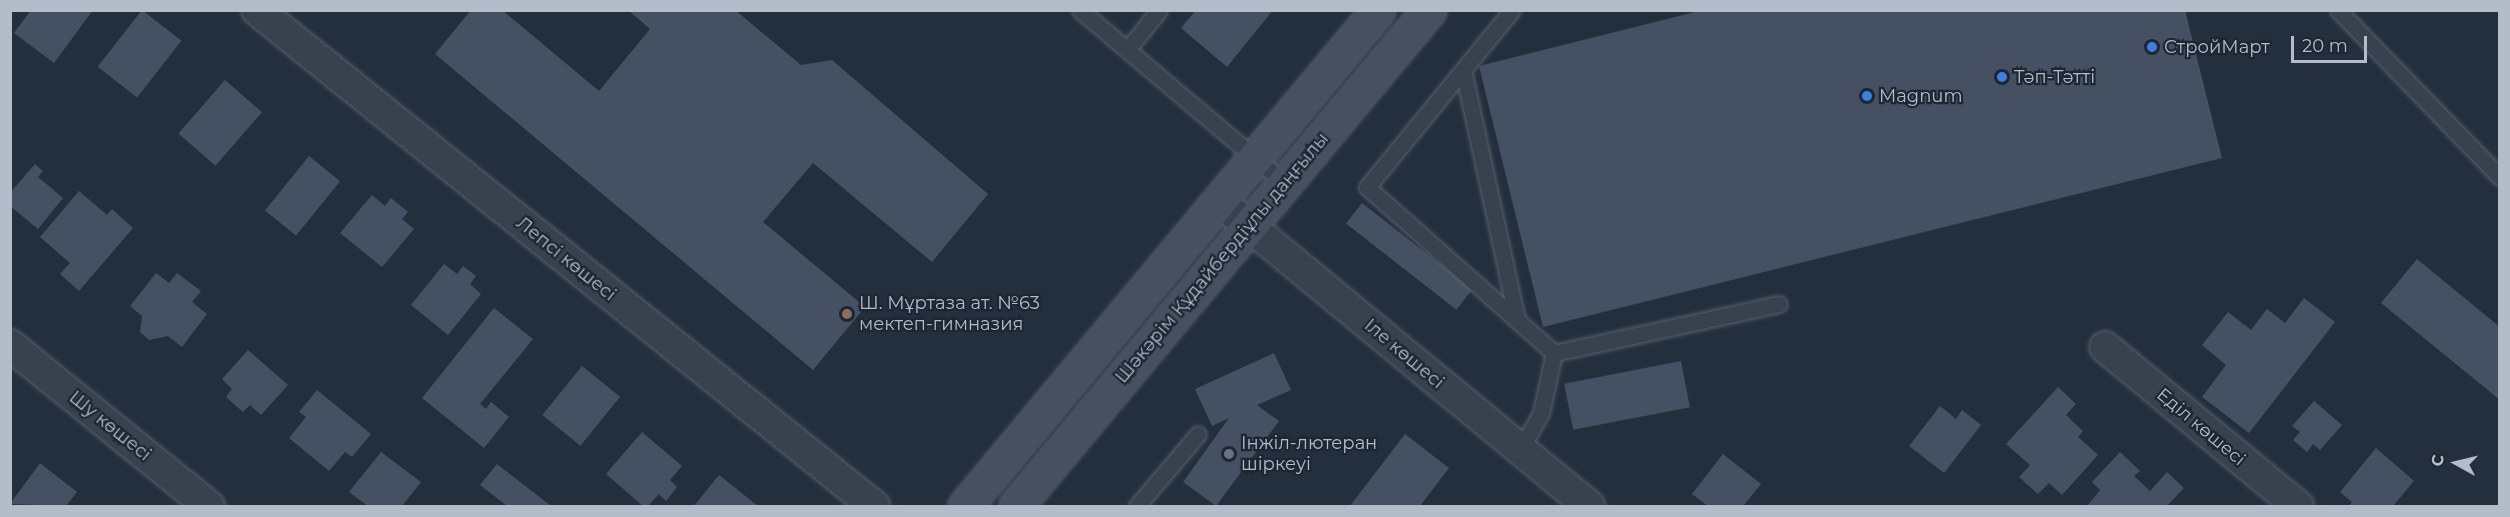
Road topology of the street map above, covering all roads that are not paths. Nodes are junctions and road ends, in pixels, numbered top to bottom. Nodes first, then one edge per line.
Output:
1 (257, 10) edge
2 (1080, 10) edge
3 (1159, 10) edge
4 (1378, 10) edge
5 (1429, 10) edge
6 (1512, 10) edge
7 (2338, 10) edge
8 (1127, 50) junction
9 (1463, 70) junction
10 (1257, 156) junction
11 (2499, 177) edge
12 (1285, 183) junction
13 (1219, 201) junction
14 (1250, 225) junction
15 (1779, 303) dead end
16 (1517, 320) junction
17 (10, 345) edge
18 (2105, 347) dead end
19 (1554, 353) junction
20 (1198, 434) dead end
21 (1520, 450) junction
22 (861, 503) edge
23 (209, 507) edge
24 (965, 507) edge
25 (1016, 507) edge
26 (1137, 507) edge
27 (1589, 507) edge
28 (2298, 507) edge

1 - 22 street, Лепсі көшесі
2 - 8 lane
3 - 8 lane
4 - 10 main road
5 - 12 main road, Шәкәрім Құдайбердіұлы даңғылы
6 - 9 lane
7 - 11 lane
8 - 10 lane
9 - 16 lane
9 - 16 lane
10 - 12 lane
10 - 13 main road
12 - 14 main road, Шәкәрім Құдайбердіұлы даңғылы
13 - 14 street, Іле көшесі
13 - 24 main road
14 - 21 street, Іле көшесі
14 - 25 main road, Шәкәрім Құдайбердіұлы даңғылы
15 - 19 lane
16 - 19 lane
17 - 23 street, Шу көшесі
18 - 28 street, Еділ көшесі
19 - 21 lane
20 - 26 lane
21 - 27 street, Іле көшесі

